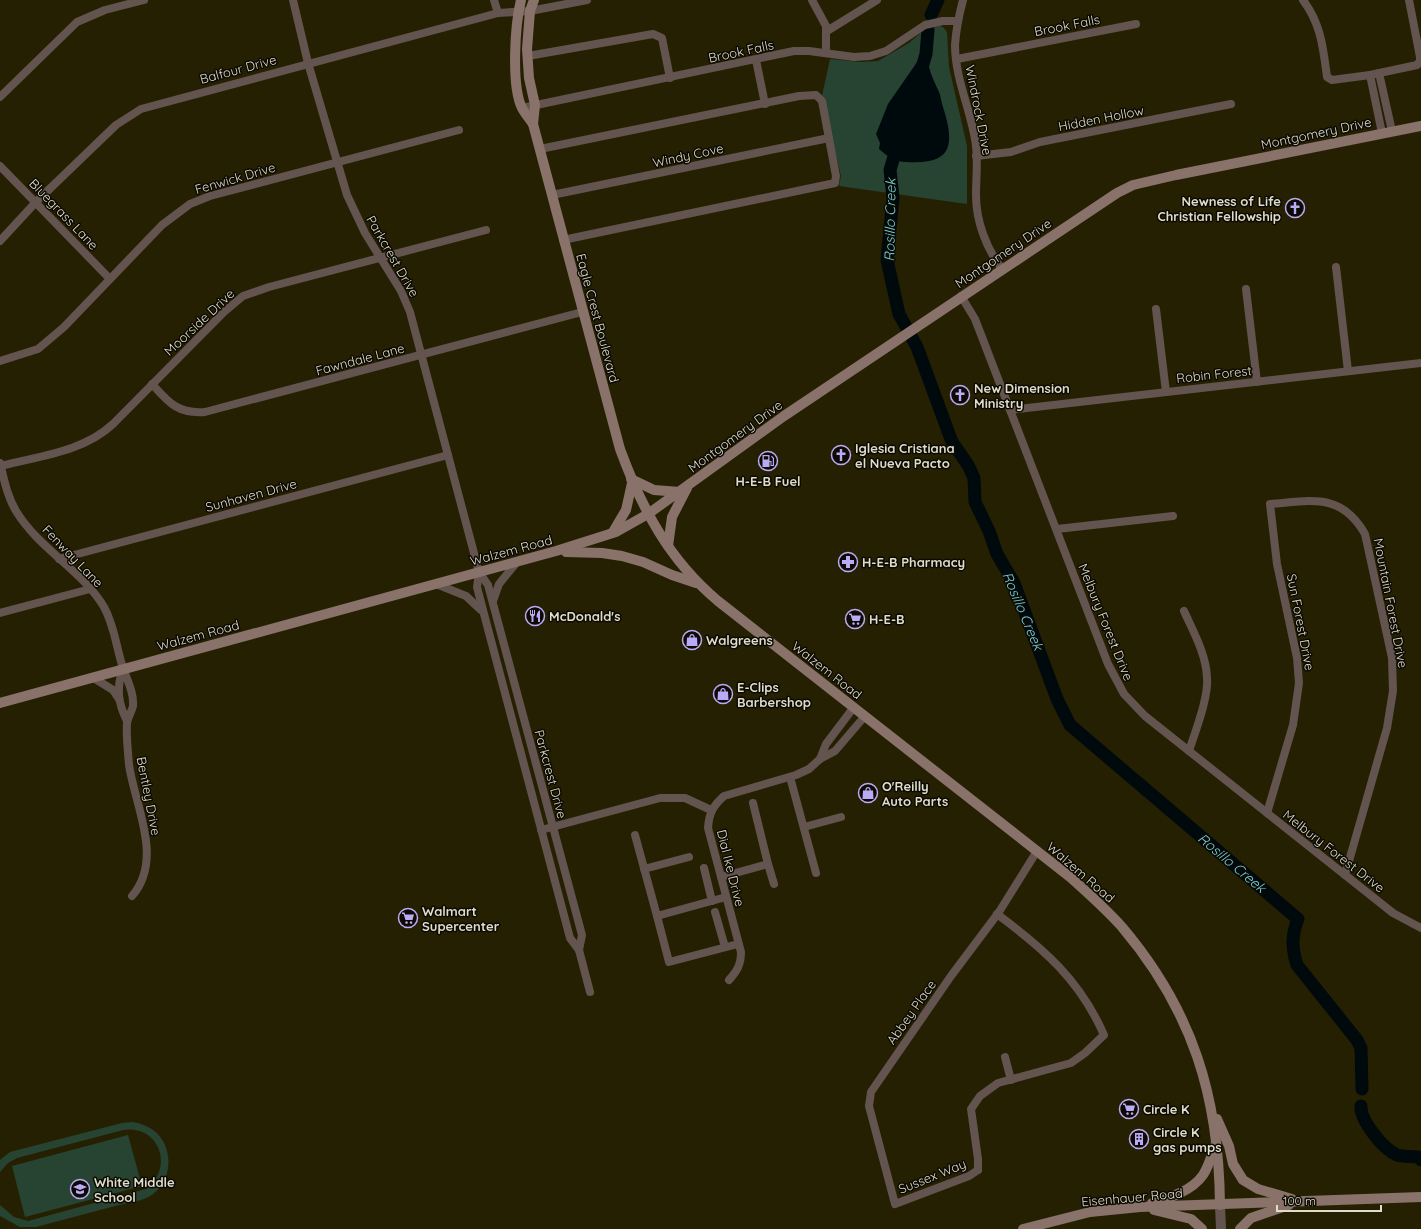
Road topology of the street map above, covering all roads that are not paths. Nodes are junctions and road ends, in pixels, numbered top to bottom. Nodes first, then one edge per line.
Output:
1 (144, 0) edge
2 (293, 0) edge
3 (494, 0) edge
4 (521, 0) edge
5 (534, 0) edge
6 (587, 0) edge
7 (812, 0) edge
8 (877, 0) edge
9 (963, 0) edge
10 (1302, 0) edge
11 (1409, 0) edge
12 (530, 11) junction
13 (518, 12) junction
14 (498, 13) junction
15 (958, 21) junction
16 (1136, 24) dead end
17 (827, 31) junction
18 (826, 53) junction
19 (528, 56) junction
20 (957, 59) junction
21 (756, 60) junction
22 (308, 63) junction
23 (1379, 73) junction
24 (1370, 75) junction
25 (670, 78) junction
26 (0, 97) edge
27 (766, 104) junction
28 (1231, 104) dead end
29 (535, 105) junction
30 (522, 108) junction
31 (533, 124) junction
32 (1421, 126) edge
33 (459, 130) dead end
34 (1392, 131) junction
35 (1382, 133) junction
36 (830, 138) junction
37 (540, 149) junction
38 (976, 156) junction
39 (337, 162) junction
40 (0, 166) edge
41 (552, 195) junction
42 (36, 202) junction
43 (486, 230) dead end
44 (564, 240) junction
45 (0, 241) edge
46 (380, 259) junction
47 (1336, 267) dead end
48 (1002, 269) junction
49 (110, 279) junction
50 (1246, 289) dead end
51 (961, 296) junction
52 (1156, 309) dead end
53 (582, 312) junction
54 (422, 355) junction
55 (0, 361) edge
56 (1421, 363) edge
57 (1348, 371) junction
58 (1257, 382) junction
59 (152, 384) junction
60 (1166, 392) junction
61 (1010, 410) junction
62 (448, 455) junction
63 (0, 464) edge
64 (632, 481) junction
65 (684, 489) junction
66 (4, 491) edge
67 (1270, 504) joint
68 (648, 514) junction
69 (1173, 516) dead end
70 (1057, 529) junction
71 (612, 533) junction
72 (668, 546) junction
73 (556, 551) junction
74 (59, 559) junction
75 (516, 562) junction
76 (479, 572) junction
77 (436, 584) junction
78 (698, 584) junction
79 (90, 589) junction
80 (493, 603) junction
81 (1184, 610) dead end
82 (0, 613) edge
83 (484, 614) junction
84 (123, 669) junction
85 (92, 677) junction
86 (120, 701) junction
87 (0, 703) edge
88 (854, 707) junction
89 (865, 716) junction
90 (127, 721) junction
91 (1189, 752) junction
92 (820, 759) junction
93 (790, 777) junction
94 (752, 803) dead end
95 (711, 810) junction
96 (1267, 813) junction
97 (841, 817) dead end
98 (553, 827) junction
99 (804, 828) junction
100 (541, 830) junction
101 (635, 835) dead end
102 (1037, 851) junction
103 (689, 858) dead end
104 (768, 864) junction
105 (704, 868) dead end
106 (644, 869) junction
107 (816, 873) dead end
108 (1345, 875) junction
109 (721, 877) junction
110 (774, 884) dead end
111 (132, 896) dead end
112 (726, 897) junction
113 (712, 901) junction
114 (715, 912) dead end
115 (997, 914) junction
116 (657, 916) junction
117 (1421, 928) edge
118 (582, 935) junction
119 (570, 938) junction
120 (738, 944) junction
121 (724, 947) junction
122 (579, 950) junction
123 (729, 980) dead end
124 (590, 992) dead end
125 (1005, 1057) dead end
126 (1011, 1080) junction
127 (1211, 1106) junction
128 (1217, 1141) junction
129 (1421, 1197) edge
130 (1299, 1201) junction
131 (895, 1204) joint
132 (1220, 1205) junction
133 (1140, 1207) junction
134 (1023, 1229) edge
135 (1202, 1229) edge
136 (1221, 1229) edge
137 (1240, 1229) edge

1 - 26 street
2 - 22 street, Parkcrest Drive
3 - 14 street
4 - 13 main road, Eagle Crest Boulevard
5 - 12 main road, Eagle Crest Boulevard
6 - 12 street, Balfour Drive
7 - 17 street
8 - 17 street
9 - 15 street, Windrock Drive
10 - 24 street
11 - 23 street
12 - 13 street, Balfour Drive
12 - 19 main road, Eagle Crest Boulevard
13 - 14 street, Balfour Drive
13 - 30 main road, Eagle Crest Boulevard
14 - 22 street, Balfour Drive
15 - 18 street, Brook Falls
15 - 20 street, Windrock Drive
16 - 20 street, Brook Falls
17 - 18 street
18 - 21 street, Brook Falls
19 - 25 street
19 - 29 main road, Eagle Crest Boulevard
20 - 38 street, Windrock Drive
21 - 25 street, Brook Falls
21 - 27 street
22 - 39 street, Parkcrest Drive
22 - 42 street, Balfour Drive
23 - 24 street
23 - 34 street
24 - 35 street
25 - 29 street, Brook Falls
27 - 36 street
27 - 37 street
28 - 38 street, Hidden Hollow
29 - 30 street, Brook Falls
29 - 31 main road, Eagle Crest Boulevard
30 - 31 main road, Eagle Crest Boulevard
31 - 37 main road, Eagle Crest Boulevard
32 - 34 main road, Montgomery Drive
33 - 39 street, Fenwick Drive
34 - 35 main road, Montgomery Drive
35 - 48 main road, Montgomery Drive
36 - 41 street, Windy Cove
36 - 44 street
37 - 41 main road, Eagle Crest Boulevard
38 - 48 street, Windrock Drive
39 - 46 street, Parkcrest Drive
39 - 49 street, Fenwick Drive
40 - 42 street, Bluegrass Lane
41 - 44 main road, Eagle Crest Boulevard
42 - 45 street, Balfour Drive
42 - 49 street, Bluegrass Lane
43 - 46 street, Moorside Drive
44 - 53 main road, Eagle Crest Boulevard
46 - 54 street, Parkcrest Drive
46 - 59 street, Moorside Drive
47 - 57 street
48 - 51 main road, Montgomery Drive
49 - 55 street, Fenwick Drive
50 - 58 street
51 - 61 street, Melbury Forest Drive
51 - 65 main road, Montgomery Drive
52 - 60 street
53 - 54 street, Fawndale Lane
53 - 64 main road, Eagle Crest Boulevard
54 - 59 street, Fawndale Lane
54 - 62 street, Parkcrest Drive
56 - 57 street, Robin Forest
57 - 58 street, Robin Forest
58 - 60 street, Robin Forest
59 - 63 street, Moorside Drive
60 - 61 street, Robin Forest
61 - 70 street, Melbury Forest Drive
62 - 74 street, Sunhaven Drive
62 - 76 street, Parkcrest Drive
63 - 66 street, Fenway Lane
64 - 65 main road
64 - 68 main road, Eagle Crest Boulevard
64 - 71 main road
65 - 68 main road, Montgomery Drive
65 - 72 main road
66 - 74 street, Fenway Lane
67 - 96 street, Sun Forest Drive
67 - 108 street, Mountain Forest Drive
68 - 71 main road, Walzem Road
68 - 72 main road, Walzem Road
69 - 70 street
70 - 91 street, Melbury Forest Drive
71 - 73 main road, Walzem Road
72 - 78 main road, Walzem Road
73 - 75 main road, Walzem Road
73 - 78 main road
74 - 79 street, Fenway Lane
75 - 76 main road, Walzem Road
75 - 80 street
76 - 77 main road, Walzem Road
76 - 80 street, Parkcrest Drive
76 - 83 street, Parkcrest Drive
77 - 83 street, Parkcrest Drive
77 - 84 main road, Walzem Road
78 - 88 main road, Walzem Road
79 - 82 street
79 - 84 street, Fenway Lane
80 - 98 street, Parkcrest Drive
81 - 91 street
83 - 100 street, Parkcrest Drive
84 - 85 main road, Walzem Road
84 - 86 street, Bentley Drive
84 - 90 street, Bentley Drive
85 - 86 street, Bentley Drive
85 - 87 main road, Walzem Road
86 - 90 street, Bentley Drive
88 - 89 main road, Walzem Road
88 - 92 street
89 - 92 street
89 - 102 main road, Walzem Road
90 - 111 street, Bentley Drive
91 - 96 street, Melbury Forest Drive
92 - 93 street
93 - 95 street
93 - 99 street
94 - 104 street
95 - 98 street
95 - 109 street, Dial Ike Drive
96 - 108 street, Melbury Forest Drive
97 - 99 street
98 - 100 street
98 - 118 street, Parkcrest Drive
99 - 107 street
100 - 119 street, Parkcrest Drive
101 - 106 street
102 - 115 street, Abbey Place
102 - 127 main road, Walzem Road
103 - 106 street
104 - 109 street
104 - 110 street
105 - 113 street
106 - 116 street
108 - 117 street, Melbury Forest Drive
109 - 112 street, Dial Ike Drive
112 - 113 street
112 - 120 street, Dial Ike Drive
113 - 116 street
114 - 121 street
115 - 126 street
115 - 131 street, Abbey Place
116 - 121 street
118 - 119 street
118 - 122 street, Parkcrest Drive
119 - 122 street, Parkcrest Drive
120 - 121 street
120 - 123 street, Dial Ike Drive
122 - 124 street, Parkcrest Drive
125 - 126 street
126 - 131 street, Sussex Way
127 - 128 main road, Walzem Road
127 - 130 main road
128 - 132 main road, Walzem Road
128 - 133 main road
129 - 130 main road
130 - 132 main road
130 - 137 main road
132 - 133 main road, Eisenhauer Road
132 - 136 street
133 - 134 main road, Eisenhauer Road
133 - 135 main road

